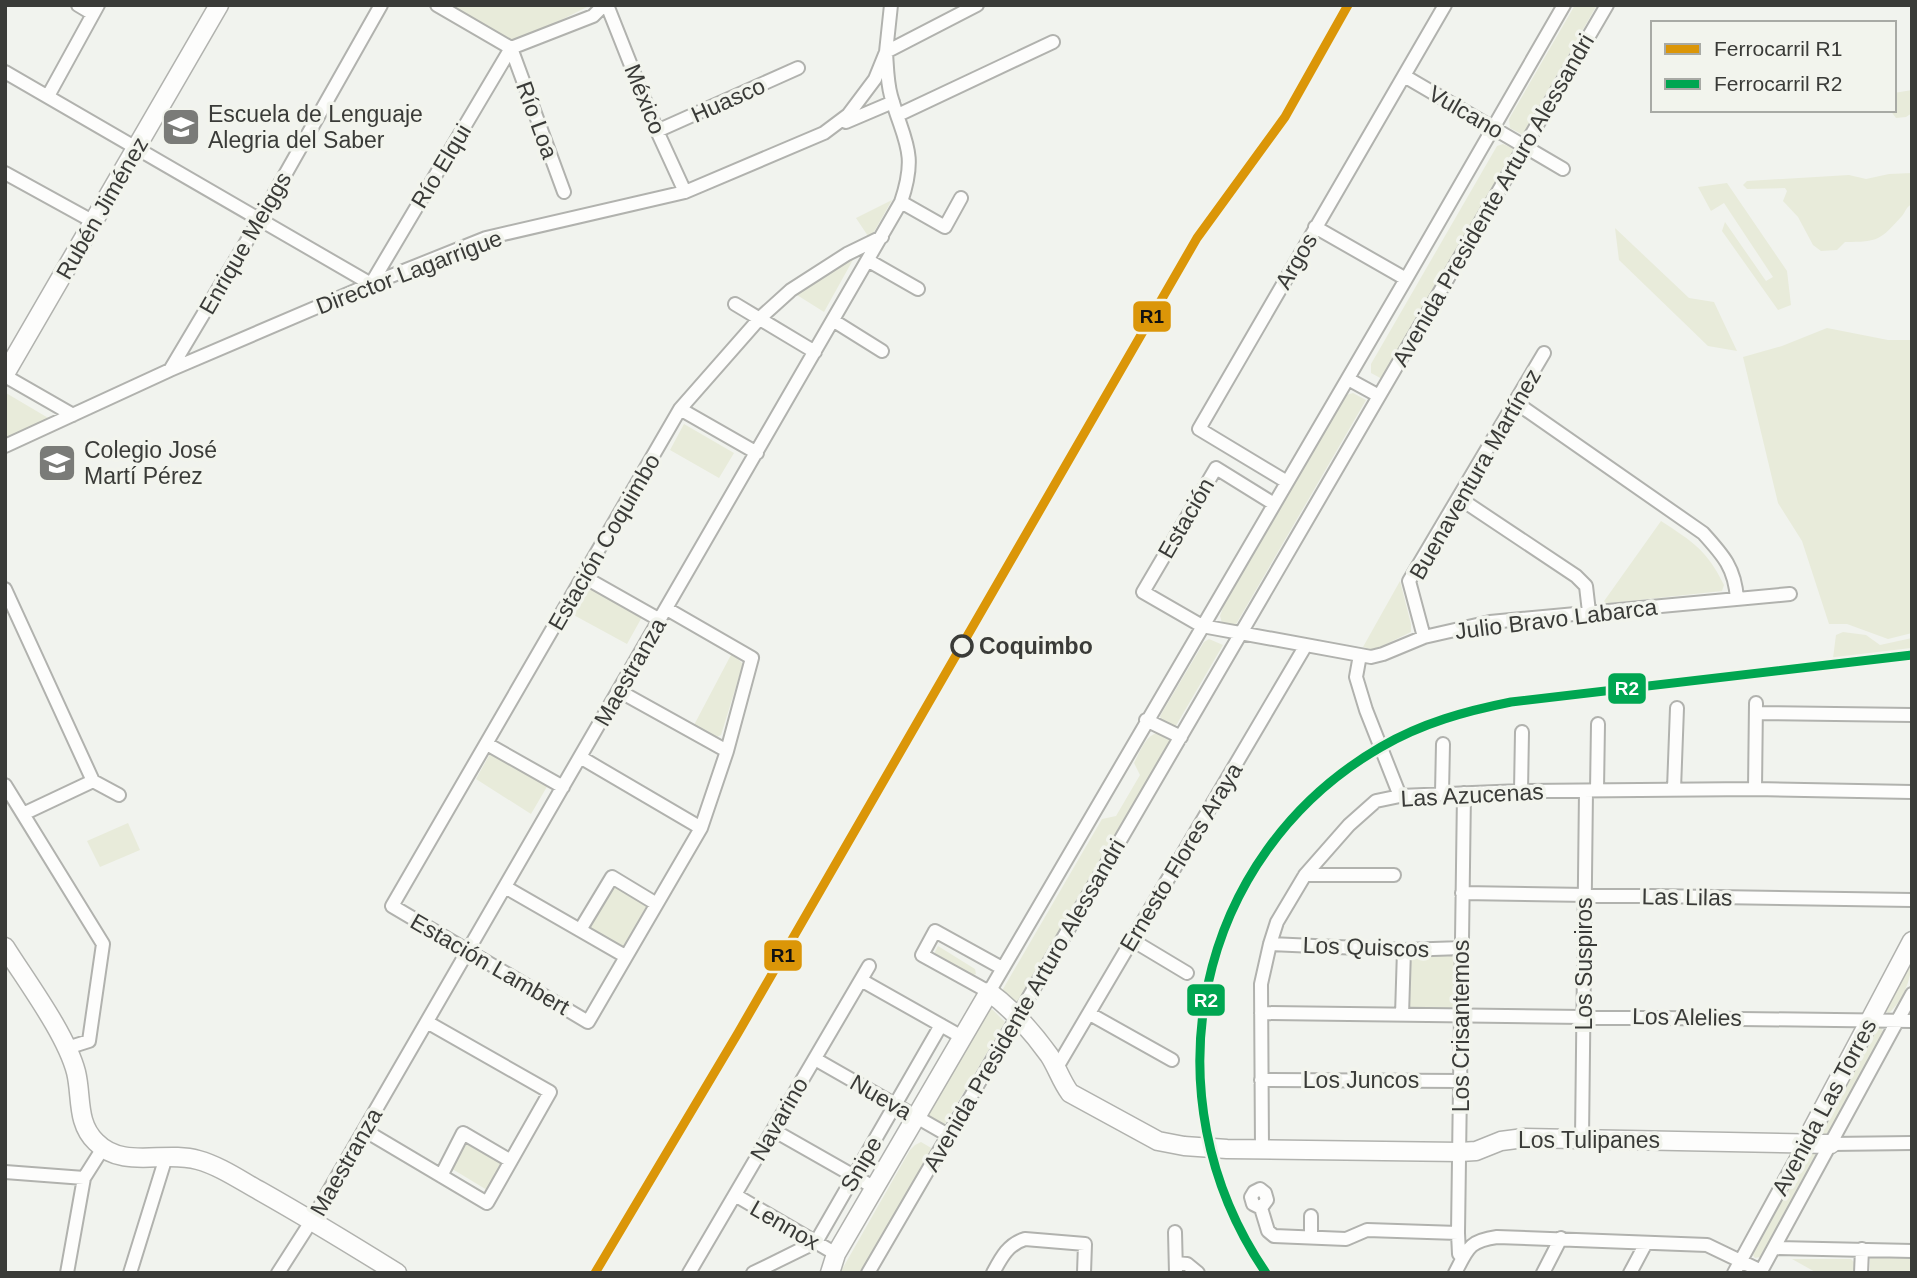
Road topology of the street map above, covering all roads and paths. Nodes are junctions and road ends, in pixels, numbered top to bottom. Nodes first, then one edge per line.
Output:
1 (78, 5) edge
2 (219, 5) edge
3 (381, 5) edge
4 (438, 5) edge
5 (605, 5) edge
6 (891, 5) edge
7 (977, 5) edge
8 (1445, 5) edge
9 (1564, 5) edge
10 (1606, 5) edge
11 (96, 10) edge
12 (1053, 42) dead end
13 (511, 48) junction
14 (886, 52) junction
15 (798, 68) dead end
16 (5, 72) edge
17 (1406, 76) junction
18 (48, 96) junction
19 (893, 102) junction
20 (898, 115) junction
21 (1494, 128) junction
22 (657, 131) junction
23 (824, 133) junction
24 (1524, 146) junction
25 (137, 148) junction
26 (1563, 169) dead end
27 (5, 173) edge
28 (564, 192) dead end
29 (685, 192) junction
30 (961, 198) dead end
31 (901, 202) junction
32 (260, 219) junction
33 (94, 222) junction
34 (1315, 227) junction
35 (882, 237) junction
36 (869, 261) junction
37 (1406, 279) junction
38 (371, 284) junction
39 (918, 289) dead end
40 (736, 304) dead end
41 (760, 318) junction
42 (834, 321) junction
43 (882, 351) dead end
44 (816, 352) junction
45 (1544, 353) dead end
46 (170, 370) junction
47 (5, 375) edge
48 (1348, 379) junction
49 (1379, 396) junction
50 (1516, 402) junction
51 (680, 409) junction
52 (73, 415) junction
53 (5, 446) edge
54 (757, 453) junction
55 (1287, 482) junction
56 (1459, 498) junction
57 (1274, 504) junction
58 (584, 577) junction
59 (5, 589) edge
60 (1790, 594) dead end
61 (1737, 598) junction
62 (1590, 612) junction
63 (663, 615) junction
64 (1202, 626) junction
65 (1241, 632) junction
66 (1424, 637) junction
67 (1306, 645) junction
68 (1360, 655) junction
69 (619, 691) junction
70 (1677, 708) dead end
71 (1912, 715) edge
72 (1146, 720) junction
73 (1598, 724) dead end
74 (1522, 732) dead end
75 (1181, 737) junction
76 (487, 744) junction
77 (1443, 744) dead end
78 (727, 751) junction
79 (580, 757) junction
80 (93, 781) junction
81 (5, 785) edge
82 (563, 787) junction
83 (1674, 789) junction
84 (1755, 789) junction
85 (1591, 790) junction
86 (1521, 791) junction
87 (1912, 792) edge
88 (1442, 793) junction
89 (1464, 793) junction
90 (119, 795) dead end
91 (1400, 796) junction
92 (23, 814) junction
93 (701, 828) junction
94 (1305, 875) junction
95 (1394, 875) dead end
96 (505, 887) junction
97 (1462, 893) junction
98 (1585, 895) junction
99 (1912, 900) edge
100 (655, 903) junction
101 (392, 906) joint
102 (580, 930) junction
103 (1132, 940) junction
104 (1912, 941) edge
105 (1270, 944) junction
106 (5, 947) edge
107 (1462, 948) junction
108 (1404, 950) junction
109 (468, 951) junction
110 (625, 956) junction
111 (869, 966) dead end
112 (1002, 968) junction
113 (1187, 973) dead end
114 (861, 980) junction
115 (989, 992) junction
116 (1912, 994) edge
117 (1261, 1013) junction
118 (1090, 1014) junction
119 (1463, 1015) junction
120 (1584, 1015) junction
121 (1402, 1016) junction
122 (1017, 1017) junction
123 (1898, 1020) junction
124 (1870, 1021) junction
125 (1912, 1021) edge
126 (427, 1022) junction
127 (941, 1025) junction
128 (962, 1037) junction
129 (67, 1048) junction
130 (814, 1059) junction
131 (1172, 1060) dead end
132 (1056, 1069) junction
133 (1261, 1080) junction
134 (1462, 1081) junction
135 (895, 1105) junction
136 (916, 1117) junction
137 (364, 1130) junction
138 (773, 1130) junction
139 (948, 1135) junction
140 (1582, 1138) junction
141 (1805, 1143) junction
142 (1912, 1143) edge
143 (1831, 1144) junction
144 (103, 1148) junction
145 (1262, 1148) junction
146 (1460, 1152) junction
147 (166, 1157) junction
148 (511, 1161) junction
149 (5, 1172) edge
150 (441, 1175) junction
151 (854, 1176) junction
152 (84, 1178) junction
153 (875, 1188) junction
154 (735, 1195) junction
155 (1261, 1208) dead end
156 (1311, 1216) dead end
157 (312, 1220) junction
158 (1175, 1232) dead end
159 (1458, 1233) junction
160 (1311, 1237) junction
161 (1561, 1238) junction
162 (816, 1242) junction
163 (1646, 1243) junction
164 (1774, 1248) junction
165 (1862, 1249) junction
166 (1912, 1251) edge
167 (836, 1254) junction
168 (1463, 1258) junction
169 (1741, 1261) junction
170 (1176, 1268) edge
171 (1761, 1272) edge
172 (66, 1273) edge
173 (130, 1273) edge
174 (278, 1273) edge
175 (397, 1273) edge
176 (689, 1273) edge
177 (754, 1273) edge
178 (819, 1273) edge
179 (830, 1273) edge
180 (868, 1273) edge
181 (993, 1273) edge
182 (1083, 1273) edge
183 (1198, 1273) edge
184 (1455, 1273) edge
185 (1543, 1273) edge
186 (1630, 1273) edge
187 (1734, 1273) edge
188 (1861, 1273) edge

1 - 11 street
2 - 25 street, Rubén Jiménez
3 - 32 street, Enrique Meiggs
4 - 13 street
5 - 13 street
5 - 22 street, México
6 - 14 street, Director Lagarrigue
7 - 14 street
8 - 17 street, Argos
9 - 21 street, Avenida Presidente Arturo Alessandri
10 - 24 street, Avenida Presidente Arturo Alessandri
11 - 18 street
12 - 20 street
13 - 28 street, Río Loa
13 - 38 street, Río Elqui
14 - 19 street, Maestranza
14 - 23 street, Director Lagarrigue
15 - 22 street, Huasco
16 - 18 street
17 - 21 street, Vulcano
17 - 34 street, Argos
18 - 25 street
19 - 20 street, Maestranza
19 - 23 street, Director Lagarrigue
20 - 31 street, Maestranza
21 - 24 street, Vulcano
21 - 37 street, Avenida Presidente Arturo Alessandri
22 - 29 street, México
23 - 29 street, Director Lagarrigue
24 - 26 street, Vulcano
24 - 49 street, Avenida Presidente Arturo Alessandri
25 - 32 street
25 - 33 street, Rubén Jiménez
27 - 33 street
29 - 38 street, Director Lagarrigue
30 - 31 street
31 - 35 street, Maestranza
32 - 38 street
32 - 46 street, Enrique Meiggs
33 - 47 street, Rubén Jiménez
34 - 37 street
34 - 55 street, Argos
35 - 36 street, Maestranza
35 - 41 street, Estación Coquimbo
36 - 39 street
36 - 42 street, Maestranza
37 - 48 street, Avenida Presidente Arturo Alessandri
38 - 46 street, Director Lagarrigue
40 - 41 street
41 - 44 street
41 - 51 street, Estación Coquimbo
42 - 43 street
42 - 44 street, Maestranza
44 - 54 street, Maestranza
45 - 50 street, Buenaventura Martínez
46 - 52 street, Director Lagarrigue
47 - 52 street
48 - 49 street
48 - 55 street, Avenida Presidente Arturo Alessandri
49 - 65 street, Avenida Presidente Arturo Alessandri
50 - 56 street, Buenaventura Martínez
50 - 61 street
51 - 54 street
51 - 58 street, Estación Coquimbo
52 - 53 street, Director Lagarrigue
54 - 63 street, Maestranza
55 - 57 street, Avenida Presidente Arturo Alessandri
56 - 62 street
56 - 66 street, Buenaventura Martínez
57 - 64 street, Avenida Presidente Arturo Alessandri
57 - 64 street, Estación
58 - 63 street
58 - 76 street, Estación Coquimbo
59 - 80 street
60 - 61 street, Julio Bravo Labarca
61 - 62 street, Julio Bravo Labarca
62 - 66 street, Julio Bravo Labarca
63 - 69 street, Maestranza
63 - 78 street
64 - 65 street, Julio Bravo Labarca
64 - 72 street, Avenida Presidente Arturo Alessandri
65 - 67 street, Julio Bravo Labarca
65 - 75 street, Avenida Presidente Arturo Alessandri
66 - 68 street, Julio Bravo Labarca
67 - 68 street, Julio Bravo Labarca
67 - 103 street, Ernesto Flores Araya
68 - 91 street
69 - 78 street
69 - 79 street, Maestranza
70 - 83 street
71 - 84 street
72 - 75 street
72 - 112 street, Avenida Presidente Arturo Alessandri
73 - 85 street, Los Suspiros
74 - 86 street
75 - 122 street, Avenida Presidente Arturo Alessandri
76 - 82 street
76 - 101 street, Estación Coquimbo
77 - 88 street
78 - 93 street
79 - 82 street, Maestranza
79 - 93 street
80 - 90 street
80 - 92 street
81 - 92 street
82 - 96 street, Maestranza
83 - 84 street, Las Azucenas
83 - 85 street, Las Azucenas
84 - 87 street, Las Azucenas
85 - 86 street, Las Azucenas
85 - 98 street, Los Suspiros
86 - 89 street, Las Azucenas
88 - 89 street, Las Azucenas
88 - 91 street, Las Azucenas
89 - 97 street, Los Crisantemos
91 - 94 street, Las Azucenas
92 - 129 street
93 - 100 street
94 - 95 street
94 - 105 street, Las Azucenas
96 - 102 street
96 - 109 street, Maestranza
97 - 98 street, Las Lilas
97 - 107 street, Los Crisantemos
98 - 99 street, Las Lilas
98 - 120 street, Los Suspiros
100 - 102 street
100 - 110 street
101 - 109 street, Estación Lambert
102 - 110 street
103 - 113 street
103 - 118 street, Ernesto Flores Araya
104 - 124 street, Avenida Las Torres
105 - 108 street, Los Quiscos
105 - 117 street, Las Azucenas
106 - 129 street
107 - 108 street, Los Quiscos
107 - 119 street, Los Crisantemos
108 - 121 street
109 - 110 street, Estación Lambert
109 - 126 street, Maestranza
111 - 114 street, Navarino
112 - 115 street, Avenida Presidente Arturo Alessandri
112 - 115 street
114 - 127 street
114 - 130 street, Navarino
115 - 122 street, Los Tulipanes
115 - 128 street, Avenida Presidente Arturo Alessandri
116 - 123 street, Avenida Las Torres
117 - 121 street, Los Alelies
117 - 133 street, Las Azucenas
118 - 131 street
118 - 132 street, Ernesto Flores Araya
119 - 120 street, Los Alelies
119 - 121 street, Los Alelies
119 - 134 street, Los Crisantemos
120 - 124 street, Los Alelies
120 - 140 street, Los Suspiros
122 - 132 street, Los Tulipanes
122 - 139 street, Avenida Presidente Arturo Alessandri
123 - 124 street, Los Alelies
123 - 125 street, Los Alelies
123 - 143 street, Avenida Las Torres
124 - 141 street, Avenida Las Torres
126 - 137 street, Maestranza
126 - 148 street
127 - 128 street
127 - 135 street, Snipe
128 - 136 street, Avenida Presidente Arturo Alessandri
129 - 144 street
130 - 135 street, Nueva
130 - 138 street, Navarino
132 - 145 street, Los Tulipanes
133 - 134 street, Los Juncos
133 - 145 street, Las Azucenas
134 - 146 street, Los Crisantemos
135 - 136 street, Nueva
135 - 151 street, Snipe
136 - 139 street, Nueva
136 - 153 street, Avenida Presidente Arturo Alessandri
137 - 150 street
137 - 157 street, Maestranza
138 - 151 street
138 - 154 street, Navarino
139 - 180 street, Avenida Presidente Arturo Alessandri
140 - 141 street, Los Tulipanes
140 - 146 street, Los Tulipanes
141 - 143 street, Los Tulipanes
141 - 169 street, Avenida Las Torres
142 - 143 street, Los Tulipanes
143 - 164 street, Avenida Las Torres
144 - 147 street
144 - 152 street
145 - 146 street, Los Tulipanes
146 - 159 street, Los Crisantemos
147 - 157 street
147 - 173 street
148 - 150 street
148 - 150 street
149 - 152 street
151 - 153 street
151 - 162 street, Snipe
152 - 172 street
153 - 167 street, Avenida Presidente Arturo Alessandri
154 - 162 street, Lennox
154 - 176 street, Navarino
155 - 160 street
156 - 160 street
157 - 174 street, Maestranza
157 - 175 street
158 - 170 street
159 - 160 street
159 - 168 street, Los Crisantemos
161 - 163 street
161 - 168 street
161 - 185 street
162 - 167 street, Lennox
162 - 177 street
163 - 169 street
163 - 186 street
164 - 165 street
164 - 171 street, Avenida Las Torres
165 - 166 street
165 - 188 street
167 - 178 street, Avenida Presidente Arturo Alessandri
167 - 179 street, Avenida Presidente Arturo Alessandri
168 - 184 street
169 - 171 street
169 - 187 street, Avenida Las Torres
170 - 183 street
181 - 182 street

